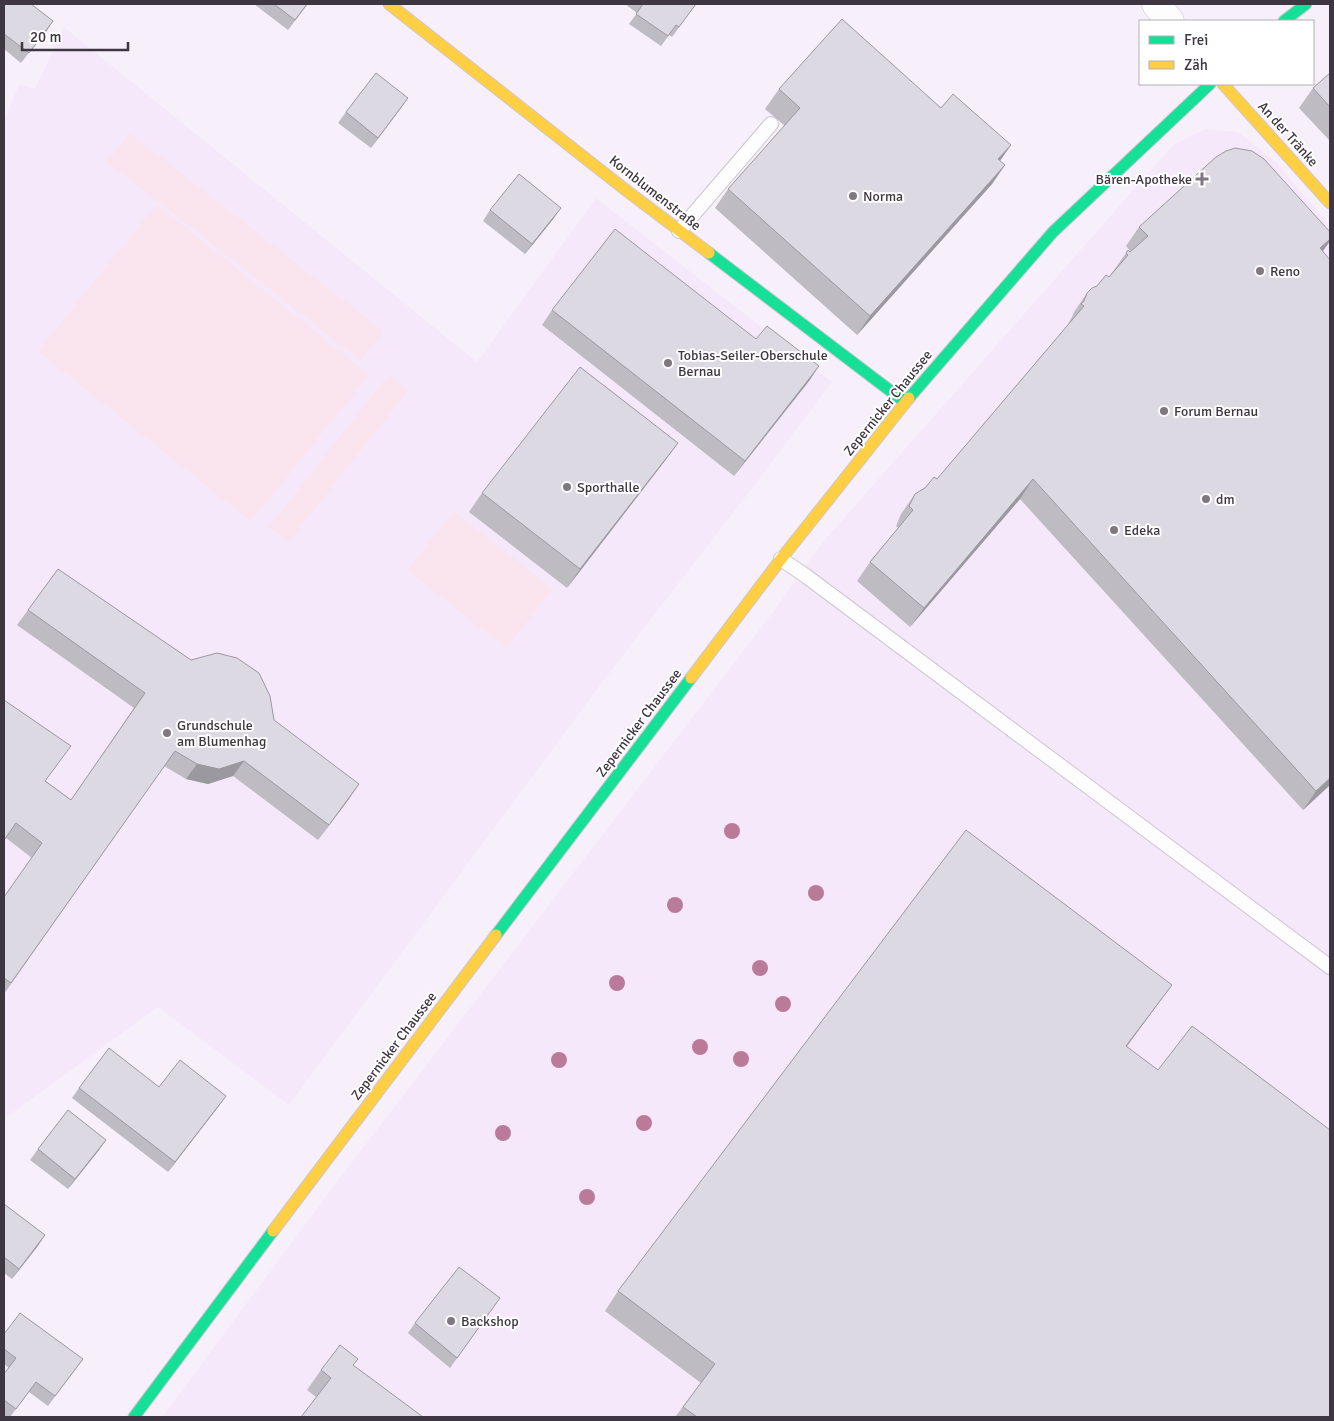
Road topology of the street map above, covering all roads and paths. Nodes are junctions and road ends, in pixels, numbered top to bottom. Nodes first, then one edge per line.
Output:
1 (389, 4) edge
2 (1156, 4) edge
3 (1306, 4) edge
4 (1169, 20) edge
5 (1285, 20) edge
6 (1209, 85) edge
7 (1224, 85) edge
8 (771, 124) dead end
9 (1330, 204) edge
10 (679, 231) junction
11 (905, 402) junction
12 (781, 559) junction
13 (1330, 967) edge
14 (134, 1417) edge

1 - 10 main road, Kornblumenstraße
2 - 4 street
3 - 5 main road
6 - 11 main road, Zepernicker Chaussee
7 - 9 main road, An der Tränke
8 - 10 lane
10 - 11 main road, Kornblumenstraße
11 - 12 main road, Zepernicker Chaussee
12 - 13 lane
12 - 14 main road, Zepernicker Chaussee

